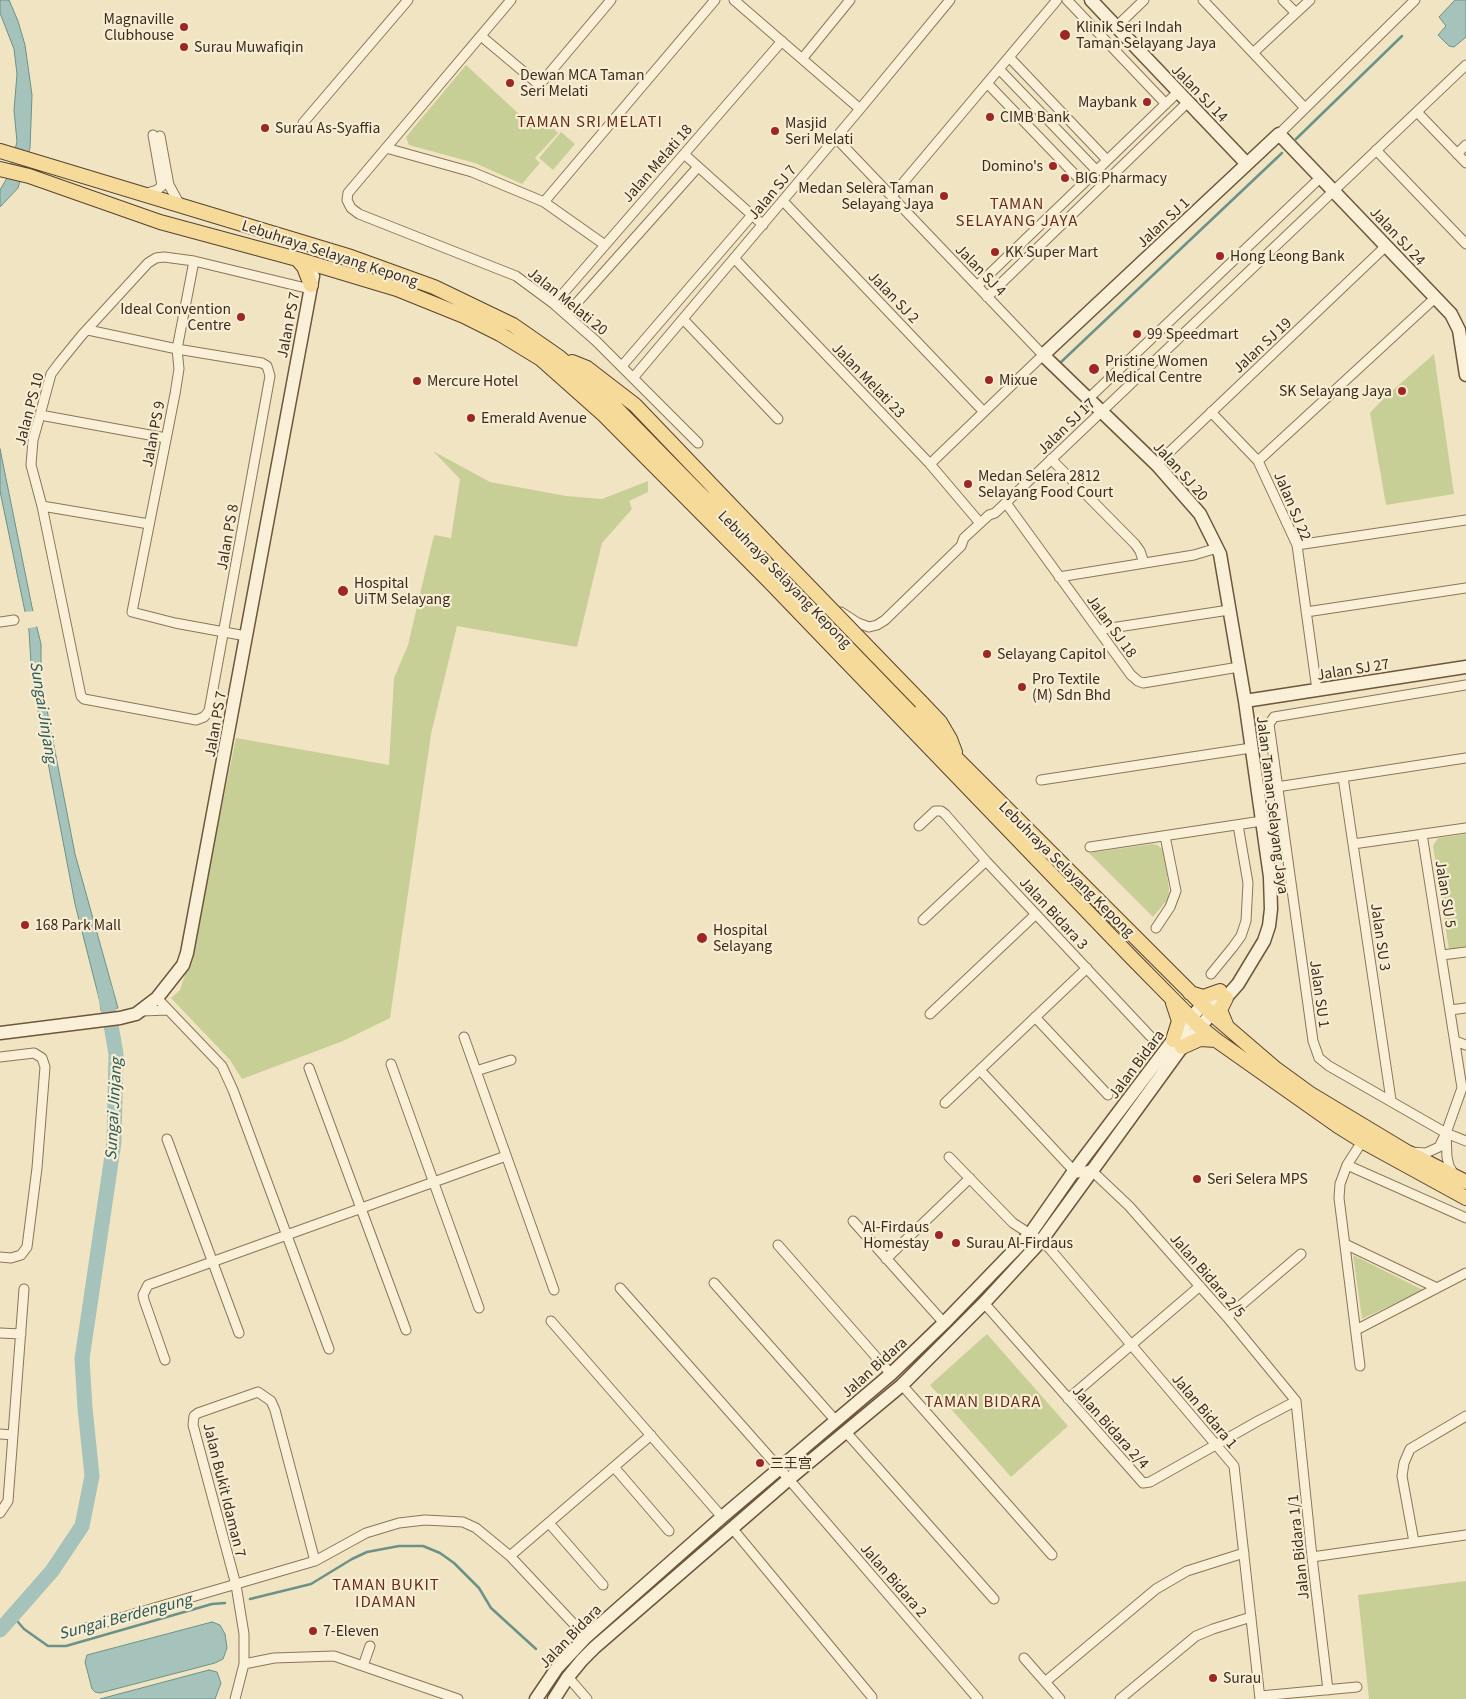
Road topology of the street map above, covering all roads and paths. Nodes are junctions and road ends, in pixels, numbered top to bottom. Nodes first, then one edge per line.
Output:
1 (408, 0) edge
2 (511, 0) edge
3 (611, 0) edge
4 (714, 0) edge
5 (734, 0) edge
6 (850, 0) edge
7 (950, 0) edge
8 (1057, 0) edge
9 (1066, 0) edge
10 (1091, 0) edge
11 (1144, 0) edge
12 (1203, 0) edge
13 (1284, 0) edge
14 (1310, 0) edge
15 (1415, 0) edge
16 (1405, 4) edge
17 (1296, 13) junction
18 (1116, 27) junction
19 (481, 36) junction
20 (782, 41) junction
21 (1253, 53) junction
22 (1009, 57) junction
23 (802, 59) junction
24 (1466, 65) edge
25 (999, 69) junction
26 (987, 83) junction
27 (1178, 92) junction
28 (1188, 102) junction
29 (1166, 104) junction
30 (1306, 108) junction
31 (860, 109) junction
32 (1416, 112) junction
33 (303, 124) dead end
34 (1279, 134) junction
35 (156, 135) dead end
36 (836, 138) junction
37 (1466, 145) edge
38 (386, 148) junction
39 (1376, 150) junction
40 (0, 151) edge
41 (159, 151) junction
42 (684, 154) junction
43 (1457, 154) junction
44 (1107, 160) junction
45 (1466, 163) edge
46 (1246, 164) junction
47 (698, 167) junction
48 (0, 169) edge
49 (1097, 170) junction
50 (1321, 177) junction
51 (1083, 183) junction
52 (1334, 190) junction
53 (142, 195) junction
54 (892, 196) junction
55 (783, 201) junction
56 (544, 202) junction
57 (180, 205) junction
58 (752, 215) junction
59 (763, 225) junction
60 (1466, 244) edge
61 (605, 245) junction
62 (1386, 246) junction
63 (335, 252) junction
64 (734, 258) junction
65 (297, 259) junction
66 (194, 261) junction
67 (315, 265) junction
68 (336, 271) junction
69 (977, 286) junction
70 (311, 287) junction
71 (987, 297) junction
72 (1435, 298) junction
73 (554, 304) junction
74 (566, 315) junction
75 (683, 319) junction
76 (88, 330) junction
77 (177, 349) junction
78 (1043, 356) junction
79 (560, 357) junction
80 (622, 366) junction
81 (1466, 375) edge
82 (633, 378) junction
83 (1088, 399) junction
84 (1102, 411) junction
85 (984, 412) junction
86 (1211, 412) junction
87 (40, 415) junction
88 (778, 419) dead end
89 (166, 438) junction
90 (698, 443) dead end
91 (1051, 459) junction
92 (1258, 461) junction
93 (930, 464) junction
94 (1156, 464) junction
95 (1006, 503) junction
96 (42, 506) junction
97 (1466, 520) edge
98 (980, 523) junction
99 (149, 524) junction
100 (1297, 545) junction
101 (1216, 548) junction
102 (1144, 563) junction
103 (1059, 576) junction
104 (1466, 588) edge
105 (804, 598) junction
106 (1229, 610) junction
107 (1306, 612) junction
108 (14, 620) dead end
109 (0, 622) edge
110 (1098, 630) junction
111 (223, 632) junction
112 (246, 636) junction
113 (1239, 667) junction
114 (1466, 667) edge
115 (1466, 686) edge
116 (1317, 690) junction
117 (1245, 702) junction
118 (204, 716) joint
119 (1251, 748) junction
120 (1466, 758) edge
121 (957, 759) junction
122 (1343, 777) junction
123 (1042, 780) dead end
124 (1277, 787) junction
125 (1257, 790) junction
126 (1262, 821) junction
127 (1238, 825) junction
128 (919, 826) dead end
129 (1466, 828) edge
130 (1422, 834) junction
131 (1165, 836) junction
132 (1353, 844) junction
133 (1090, 847) dead end
134 (986, 861) junction
135 (1036, 914) junction
136 (923, 920) dead end
137 (1156, 928) dead end
138 (1466, 952) edge
139 (1442, 955) junction
140 (1087, 968) junction
141 (1211, 974) dead end
142 (167, 986) junction
143 (1190, 993) junction
144 (1223, 995) junction
145 (157, 998) junction
146 (1172, 1000) junction
147 (1466, 1008) edge
148 (168, 1010) junction
149 (1207, 1010) junction
150 (1450, 1010) junction
151 (142, 1011) junction
152 (930, 1014) dead end
153 (1035, 1017) junction
154 (1196, 1023) junction
155 (1227, 1027) junction
156 (0, 1033) edge
157 (1150, 1036) dead end
158 (464, 1037) dead end
159 (1216, 1040) junction
160 (1455, 1041) junction
161 (1178, 1044) junction
162 (1466, 1045) edge
163 (0, 1056) edge
164 (511, 1060) dead end
165 (391, 1064) dead end
166 (309, 1068) dead end
167 (980, 1070) junction
168 (476, 1071) junction
169 (1108, 1095) dead end
170 (1391, 1100) junction
171 (945, 1103) dead end
172 (1446, 1133) junction
173 (1366, 1136) junction
174 (167, 1140) dead end
175 (1466, 1141) edge
176 (1407, 1152) junction
177 (506, 1156) junction
178 (949, 1157) dead end
179 (1347, 1165) junction
180 (1074, 1171) junction
181 (1093, 1171) junction
182 (970, 1178) junction
183 (1461, 1180) edge
184 (434, 1182) junction
185 (1466, 1198) edge
186 (362, 1208) junction
187 (1466, 1218) edge
188 (852, 1221) dead end
189 (1030, 1234) junction
190 (287, 1235) junction
191 (1041, 1241) junction
192 (1345, 1244) junction
193 (778, 1246) dead end
194 (1301, 1254) dead end
195 (0, 1257) edge
196 (886, 1259) junction
197 (213, 1262) junction
198 (1466, 1274) edge
199 (714, 1283) dead end
200 (1200, 1286) junction
201 (620, 1288) dead end
202 (1437, 1288) junction
203 (24, 1289) dead end
204 (554, 1290) dead end
205 (984, 1304) junction
206 (479, 1308) dead end
207 (1227, 1317) junction
208 (551, 1321) dead end
209 (944, 1323) junction
210 (406, 1330) dead end
211 (1356, 1330) junction
212 (0, 1333) edge
213 (239, 1333) dead end
214 (21, 1334) junction
215 (1131, 1345) junction
216 (329, 1349) dead end
217 (165, 1360) dead end
218 (1360, 1366) dead end
219 (891, 1374) junction
220 (902, 1385) junction
221 (1068, 1399) junction
222 (1296, 1401) junction
223 (1466, 1416) edge
224 (836, 1421) junction
225 (845, 1431) junction
226 (0, 1434) edge
227 (13, 1434) junction
228 (650, 1435) junction
229 (1216, 1444) junction
230 (614, 1466) junction
231 (780, 1469) junction
232 (788, 1479) junction
233 (0, 1513) edge
234 (722, 1517) junction
235 (549, 1523) junction
236 (732, 1528) junction
237 (669, 1531) dead end
238 (1466, 1535) edge
239 (1414, 1542) junction
240 (1244, 1553) junction
241 (1052, 1555) dead end
242 (510, 1556) junction
243 (1312, 1556) junction
244 (315, 1561) junction
245 (236, 1585) junction
246 (603, 1585) dead end
247 (994, 1599) dead end
248 (1251, 1617) junction
249 (72, 1632) dead end
250 (586, 1637) junction
251 (370, 1646) dead end
252 (1024, 1658) dead end
253 (244, 1664) junction
254 (363, 1666) junction
255 (568, 1677) junction
256 (1046, 1682) junction
257 (1357, 1687) dead end
258 (1328, 1690) junction
259 (872, 1697) dead end
260 (1260, 1698) edge
261 (235, 1699) edge
262 (458, 1699) edge
263 (536, 1699) edge
264 (554, 1699) edge
265 (587, 1699) edge
266 (978, 1699) edge
267 (1060, 1699) edge
268 (1120, 1699) edge

1 - 33 street
2 - 19 street
3 - 19 street
4 - 56 street
5 - 20 street
6 - 23 street
7 - 31 street, Jalan SJ 7
8 - 22 street
9 - 29 street
10 - 18 street, Jalan SJ 14
11 - 18 street
12 - 21 street
13 - 17 street
14 - 17 street
15 - 16 street, Jalan SJ 1
16 - 30 street, Jalan SJ 1
17 - 21 street
18 - 27 street, Jalan SJ 14
19 - 38 street
20 - 23 street
20 - 42 street, Jalan Melati 18
21 - 30 street
22 - 25 street
22 - 44 street
23 - 31 street
24 - 32 street, Jalan SJ 17
25 - 26 street
25 - 49 street
26 - 51 street
26 - 54 street
27 - 28 street, Jalan SJ 14
27 - 29 street
28 - 46 street, Jalan SJ 14
28 - 71 street
29 - 44 street
30 - 34 street, Jalan SJ 1
31 - 36 street, Jalan SJ 7
32 - 39 street, Jalan SJ 17
32 - 43 street
34 - 46 street, Jalan SJ 1
34 - 50 street, Jalan SJ 24
35 - 41 street
36 - 54 street, Jalan SJ 4
36 - 55 street, Jalan SJ 7
37 - 43 street
38 - 56 street
38 - 73 street, Jalan Melati 20
39 - 52 street, Jalan SJ 17
39 - 60 street
40 - 53 main road, Lebuhraya Selayang Kepong
41 - 53 street
41 - 57 street
42 - 47 street
42 - 61 street, Jalan Melati 18
43 - 45 street
44 - 49 street
46 - 78 street, Jalan SJ 1
47 - 58 street
47 - 74 street
48 - 65 main road, Lebuhraya Selayang Kepong
49 - 51 street
50 - 52 street, Jalan SJ 24
50 - 83 street, Jalan SJ 17
51 - 69 street
52 - 62 street, Jalan SJ 24
52 - 84 street, Jalan SJ 17
53 - 57 main road, Lebuhraya Selayang Kepong
54 - 69 street, Jalan SJ 4
55 - 59 street, Jalan SJ 7
55 - 85 street, Jalan SJ 2
56 - 61 street
57 - 63 main road, Lebuhraya Selayang Kepong
58 - 59 street
58 - 80 street
59 - 64 street, Jalan SJ 7
61 - 73 street, Jalan Melati 18
62 - 72 street, Jalan SJ 24
62 - 86 street, Jalan SJ 19
63 - 67 main road
63 - 79 main road, Lebuhraya Selayang Kepong
64 - 75 street, Jalan SJ 7
64 - 93 street, Jalan Melati 23
65 - 67 main road, Lebuhraya Selayang Kepong
65 - 70 main road
66 - 70 street, Jalan PS 10
66 - 76 street, Jalan PS 10
66 - 77 street, Jalan PS 9
67 - 68 main road, Lebuhraya Selayang Kepong
67 - 70 street, Jalan PS 7
68 - 70 street, Jalan PS 7
68 - 146 main road, Lebuhraya Selayang Kepong
69 - 71 street, Jalan SJ 4
70 - 112 street, Jalan PS 7
71 - 78 street, Jalan SJ 4
72 - 81 street, Jalan SJ 24
72 - 92 street
73 - 74 street, Jalan Melati 20
74 - 80 street, Jalan Melati 20
75 - 82 street, Jalan SJ 7
75 - 88 street
76 - 77 street
76 - 87 street, Jalan PS 10
77 - 89 street, Jalan PS 9
77 - 111 street, Jalan PS 8
78 - 83 street, Jalan SJ 20
78 - 85 street, Jalan SJ 1
79 - 105 main road, Lebuhraya Selayang Kepong
79 - 121 main road, bridge
80 - 82 street, Jalan Melati 20
82 - 90 street, Jalan Melati 20
83 - 84 street, Jalan SJ 20
84 - 91 street, Jalan SJ 17
84 - 94 street, Jalan SJ 20
85 - 93 street, Jalan SJ 1
86 - 92 street, Jalan SJ 22
86 - 94 street, Jalan SJ 19
87 - 89 street
87 - 96 street, Jalan PS 10
89 - 99 street, Jalan PS 9
91 - 95 street, Jalan SJ 17
91 - 102 street
92 - 100 street, Jalan SJ 22
93 - 98 street, Jalan Melati 23
94 - 101 street, Jalan SJ 20
95 - 98 street, Jalan SJ 17
95 - 103 street, Jalan SJ 18
96 - 99 street
96 - 118 street, Jalan PS 10
97 - 100 street
98 - 105 street, Jalan SJ 17
99 - 111 street, Jalan PS 9
100 - 107 street, Jalan SJ 22
101 - 102 street
101 - 106 street, Jalan SJ 20
102 - 103 street
103 - 110 street, Jalan SJ 18
104 - 107 street
105 - 121 main road, Lebuhraya Selayang Kepong
106 - 110 street
106 - 113 street, Jalan SJ 20
107 - 116 street, Jalan SJ 22
108 - 109 street
110 - 113 street, Jalan SJ 18
111 - 112 street
111 - 118 street, Jalan PS 8
112 - 142 street, Jalan PS 7
113 - 117 street, Jalan SJ 20
114 - 116 street, Jalan SJ 27
115 - 124 street
116 - 117 street, Jalan SJ 27
117 - 119 street, Jalan Taman Selayang Jaya
119 - 123 street
119 - 125 street, Jalan Taman Selayang Jaya
120 - 122 street
121 - 143 main road, Lebuhraya Selayang Kepong
122 - 124 street
122 - 132 street, Jalan SU 3
124 - 125 street
124 - 170 street, Jalan SU 1
125 - 126 street, Jalan Taman Selayang Jaya
126 - 127 street
126 - 144 street, Jalan Taman Selayang Jaya
127 - 131 street
127 - 141 street
128 - 134 street, Jalan Bidara 3
129 - 130 street
130 - 132 street
130 - 139 street, Jalan SU 5
131 - 133 street
131 - 137 street
132 - 170 street, Jalan SU 3
134 - 135 street, Jalan Bidara 3
134 - 136 street
135 - 140 street, Jalan Bidara 3
135 - 152 street
138 - 139 street
139 - 150 street, Jalan SU 5
140 - 153 street
140 - 157 street, Jalan Bidara 3
142 - 145 street, Jalan PS 7
142 - 148 street
143 - 144 main road
143 - 149 main road, Lebuhraya Selayang Kepong
144 - 149 street, Jalan Taman Selayang Jaya
144 - 155 main road
145 - 148 street
145 - 151 street, Jalan PS 7
146 - 154 main road, Lebuhraya Selayang Kepong
146 - 161 main road
147 - 150 street
148 - 151 street
148 - 190 street
149 - 154 street, Jalan Bidara
149 - 155 main road, Lebuhraya Selayang Kepong
150 - 160 street, Jalan SU 5
151 - 156 street, Jalan PS 7
153 - 167 street
153 - 169 street
154 - 159 main road, Lebuhraya Selayang Kepong
154 - 161 street, Jalan Bidara
155 - 173 main road, Lebuhraya Selayang Kepong
158 - 168 street
159 - 161 main road
159 - 173 main road, Lebuhraya Selayang Kepong
160 - 162 street
160 - 172 street, Jalan SU 5
161 - 180 street, Jalan Bidara
161 - 181 street, Jalan Bidara
163 - 195 street
164 - 168 street
165 - 184 street
166 - 186 street
167 - 171 street
167 - 180 street
168 - 177 street
170 - 172 street, Jalan SU 1
172 - 175 street, Jalan SU 1
172 - 176 street, Jalan SU 5
172 - 183 street, Jalan SU 5
173 - 176 main road, Lebuhraya Selayang Kepong
173 - 179 street
173 - 185 main road, Lebuhraya Selayang Kepong
174 - 197 street
176 - 183 main road, Lebuhraya Selayang Kepong
177 - 184 street
177 - 204 street
178 - 182 street, Jalan Bidara 1
179 - 187 street
179 - 192 street
180 - 181 street
180 - 189 street, Jalan Bidara
181 - 191 street, Jalan Bidara
181 - 200 street, Jalan Bidara 2/5
182 - 189 street, Jalan Bidara 1
182 - 196 street
184 - 186 street
184 - 206 street
186 - 190 street
186 - 210 street
188 - 196 street
189 - 191 street, Jalan Bidara 1
189 - 209 street, Jalan Bidara
190 - 197 street
190 - 216 street
191 - 205 street, Jalan Bidara
191 - 215 street, Jalan Bidara 1
192 - 202 street
192 - 211 street
193 - 219 street
194 - 207 street
196 - 209 street
197 - 213 street
197 - 217 street
198 - 202 street
199 - 224 street
200 - 207 street, Jalan Bidara 2/5
200 - 215 street
201 - 231 street, Jalan Bidara 2
202 - 211 street
203 - 214 street
205 - 220 street, Jalan Bidara
205 - 221 street, Jalan Bidara 2/4
207 - 222 street, Jalan Bidara 2/5
208 - 228 street
209 - 219 street, Jalan Bidara
211 - 218 street
212 - 214 street
214 - 227 street
215 - 221 street
215 - 229 street, Jalan Bidara 1
219 - 224 street, Jalan Bidara
220 - 225 street, Jalan Bidara
220 - 241 street
221 - 229 street, Jalan Bidara 2/4
222 - 229 street, Jalan Bidara 2/4
222 - 243 street, Jalan Bidara 1/1
223 - 239 street
224 - 231 street, Jalan Bidara
225 - 232 street, Jalan Bidara
225 - 247 street
226 - 227 street
227 - 233 street
228 - 230 street
228 - 234 street
229 - 240 street, Jalan Bidara 1
230 - 235 street
230 - 237 street
231 - 232 street, Jalan Bidara 2
231 - 234 street, Jalan Bidara
232 - 236 street, Jalan Bidara
232 - 266 street, Jalan Bidara 2
234 - 250 street, Jalan Bidara
235 - 242 street
235 - 246 street
236 - 255 street, Jalan Bidara
236 - 259 street
238 - 239 street
239 - 243 street
240 - 248 street, Jalan Bidara 1
240 - 256 street
242 - 244 street
242 - 250 street
243 - 258 street, Jalan Bidara 1/1
244 - 245 street
244 - 245 street, Jalan Bukit Idaman 7
245 - 249 street
245 - 253 street, Jalan Bukit Idaman 7
248 - 260 street, Jalan Bidara 1
248 - 268 street
250 - 263 street, Jalan Bidara
251 - 254 street
252 - 256 street
253 - 254 street
253 - 261 street, Jalan Bukit Idaman 7
254 - 262 street
255 - 264 street, Jalan Bidara
255 - 265 street
256 - 267 street
257 - 258 street
258 - 260 street

